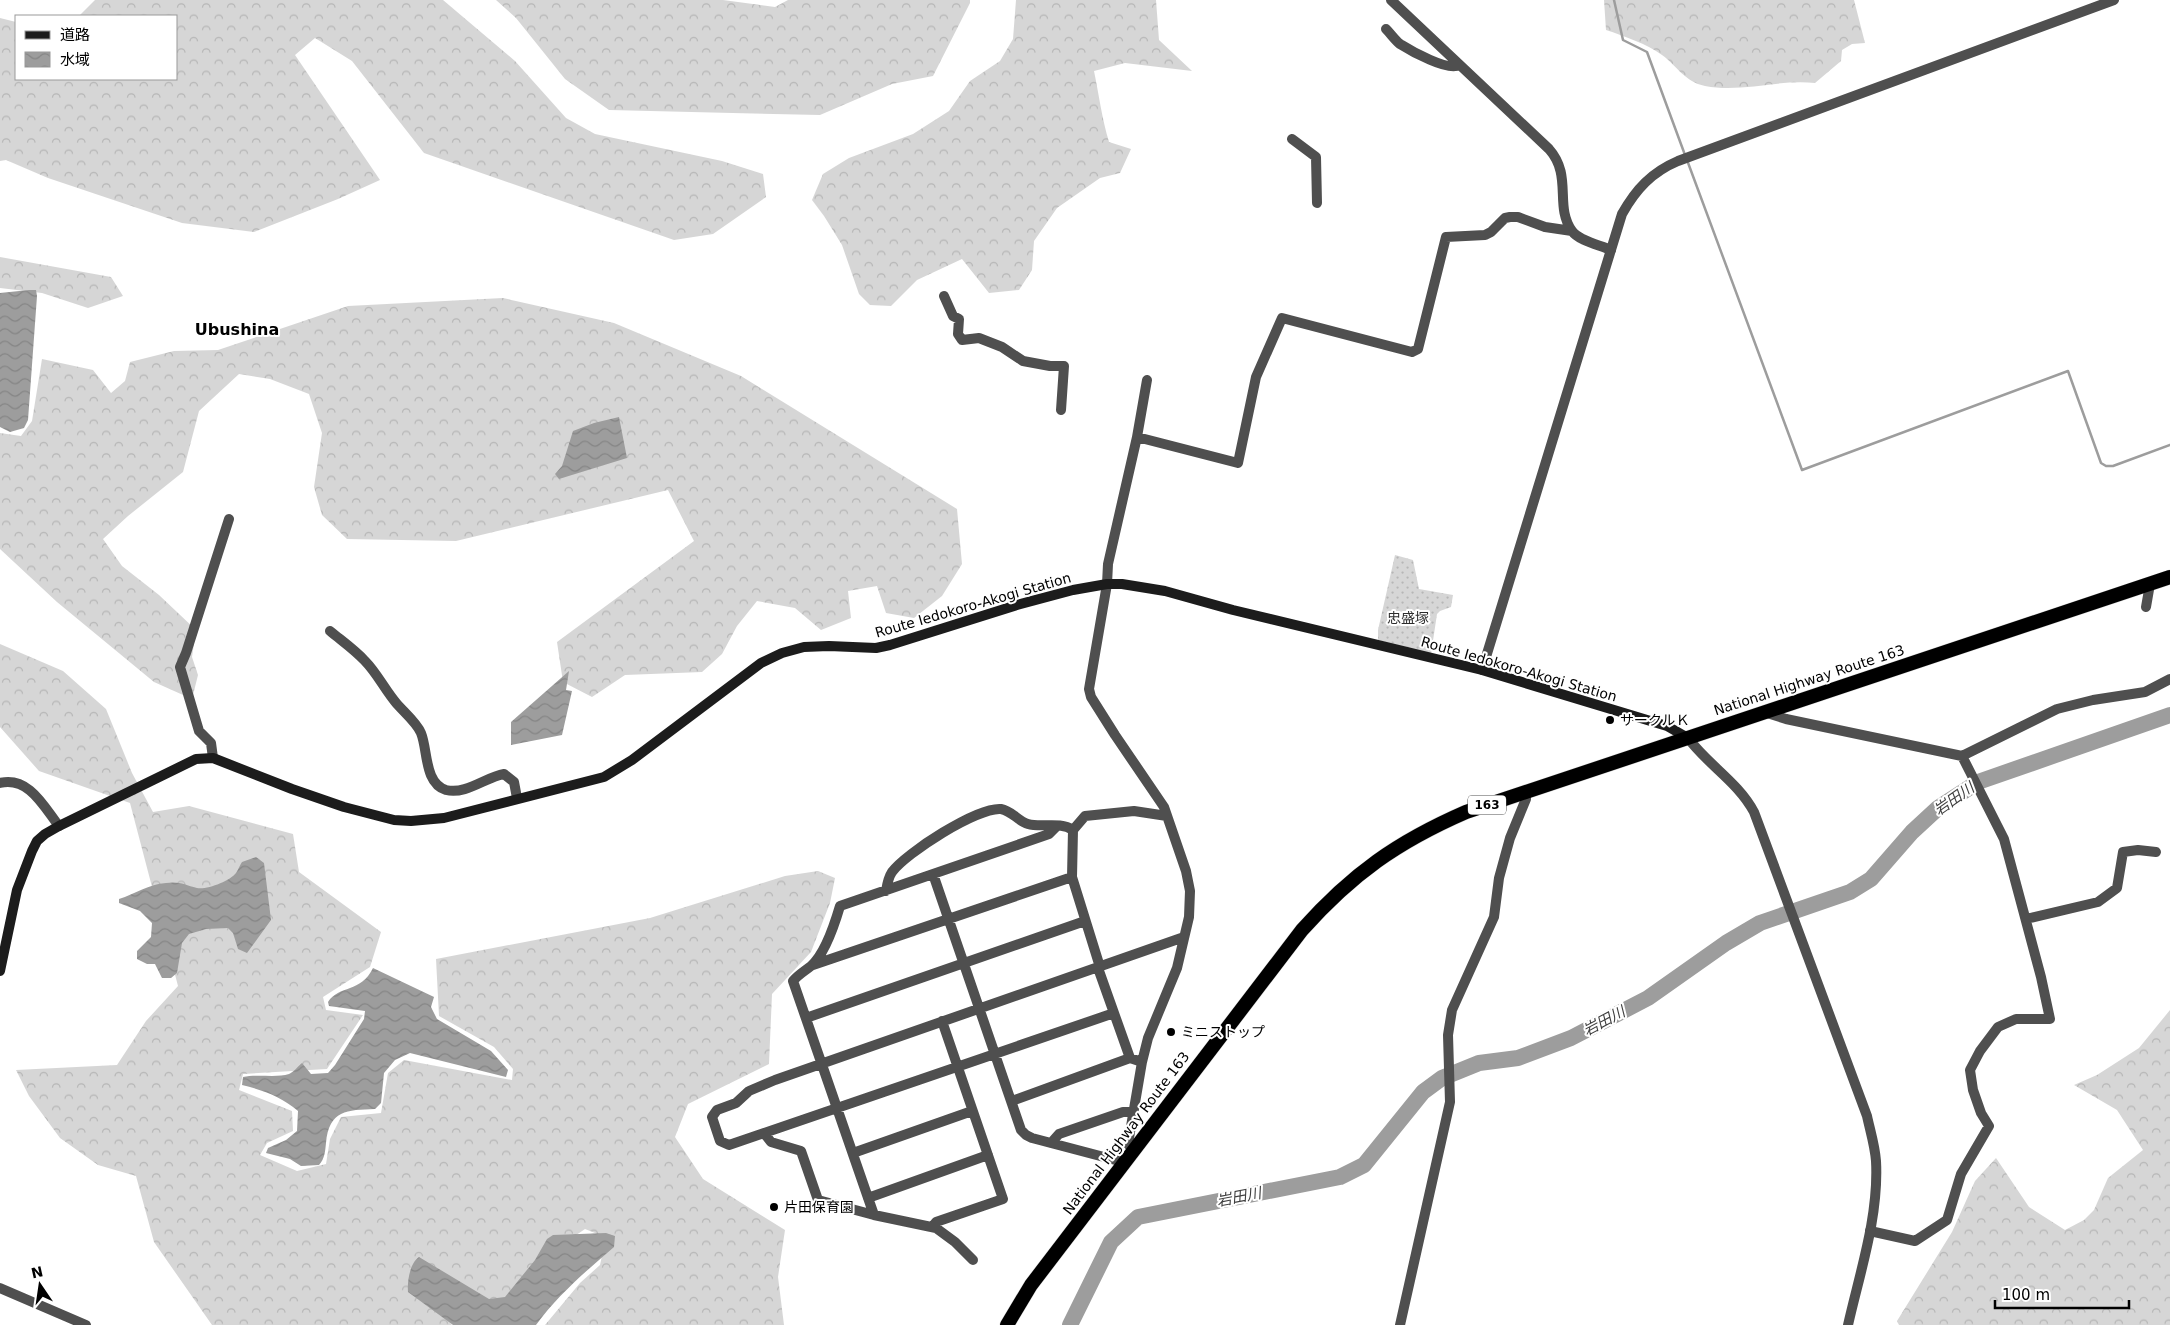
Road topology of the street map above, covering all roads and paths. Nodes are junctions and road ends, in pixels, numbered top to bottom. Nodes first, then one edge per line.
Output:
1 (1391, 0) edge
2 (2114, 0) edge
3 (1386, 29) dead end
4 (1459, 65) junction
5 (1292, 139) dead end
6 (1317, 203) dead end
7 (1572, 231) junction
8 (1611, 250) junction
9 (944, 296) dead end
10 (1147, 380) dead end
11 (1062, 410) dead end
12 (1137, 437) junction
13 (229, 519) dead end
14 (2170, 577) edge
15 (1107, 584) junction
16 (2150, 584) junction
17 (2146, 607) dead end
18 (330, 631) dead end
19 (1482, 670) junction
20 (2170, 679) edge
21 (1764, 712) junction
22 (1688, 738) junction
23 (1962, 756) junction
24 (213, 758) junction
25 (0, 783) edge
26 (1526, 793) junction
27 (517, 798) junction
28 (1168, 816) junction
29 (59, 826) junction
30 (1057, 826) junction
31 (1073, 830) junction
32 (2156, 852) dead end
33 (933, 874) junction
34 (1072, 877) junction
35 (886, 891) junction
36 (2026, 919) junction
37 (949, 920) junction
38 (1085, 921) junction
39 (1184, 937) junction
40 (964, 963) junction
41 (813, 965) junction
42 (1099, 967) junction
43 (0, 971) edge
44 (980, 1008) junction
45 (1114, 1013) junction
46 (806, 1018) junction
47 (942, 1022) junction
48 (996, 1054) junction
49 (1130, 1058) junction
50 (1142, 1062) junction
51 (822, 1063) junction
52 (958, 1067) junction
53 (1012, 1101) junction
54 (838, 1108) junction
55 (972, 1112) junction
56 (1133, 1112) junction
57 (764, 1133) junction
58 (1051, 1143) junction
59 (1133, 1150) junction
60 (853, 1153) junction
61 (988, 1155) junction
62 (1123, 1162) junction
63 (868, 1198) junction
64 (874, 1215) junction
65 (932, 1227) junction
66 (1870, 1231) junction
67 (973, 1260) dead end
68 (0, 1288) edge
69 (86, 1325) edge
70 (1007, 1325) edge
71 (1400, 1325) edge
72 (1848, 1325) edge

1 - 4 street
2 - 8 street
3 - 4 street
4 - 7 street
5 - 6 street
7 - 8 street
7 - 12 street
8 - 19 street
9 - 11 street
10 - 12 street
12 - 15 street
13 - 24 street
14 - 16 highway, National Highway Route 163 / 163
15 - 19 main road, Route Iedokoro-Akogi Station
15 - 27 main road, Route Iedokoro-Akogi Station
15 - 28 street
16 - 17 street
16 - 21 highway, National Highway Route 163 / 163
18 - 27 street
19 - 22 main road, Route Iedokoro-Akogi Station
20 - 23 street
21 - 22 highway, National Highway Route 163 / 163
21 - 23 street
22 - 26 highway, National Highway Route 163 / 163
22 - 66 street
23 - 36 street
24 - 27 main road, Route Iedokoro-Akogi Station
24 - 29 main road
25 - 29 street
26 - 59 highway, National Highway Route 163 / 163
26 - 71 street
28 - 31 street
28 - 39 street
29 - 43 main road
30 - 31 street
30 - 33 street
30 - 35 street
31 - 34 street
32 - 36 street
33 - 35 street
33 - 37 street
34 - 37 street
34 - 38 street
35 - 41 street
36 - 66 street
37 - 40 street
37 - 41 street
38 - 40 street
38 - 42 street
39 - 42 street
39 - 50 street
40 - 44 street
40 - 46 street
41 - 46 street
42 - 44 street
42 - 45 street
44 - 47 street
44 - 48 street
45 - 48 street
45 - 49 street
46 - 51 street
47 - 51 street
47 - 52 street
48 - 52 street
48 - 53 street
49 - 50 street
49 - 53 street
50 - 56 street
51 - 54 street
51 - 57 street
52 - 54 street
52 - 55 street
53 - 58 street
54 - 57 street
54 - 60 street
55 - 60 street
55 - 61 street
56 - 58 street
56 - 59 street
57 - 64 street
58 - 62 street
59 - 62 highway, National Highway Route 163 / 163
60 - 63 street
61 - 63 street
61 - 65 street
62 - 70 highway, National Highway Route 163 / 163
63 - 64 street
64 - 65 street
65 - 67 street
66 - 72 street
68 - 69 street

